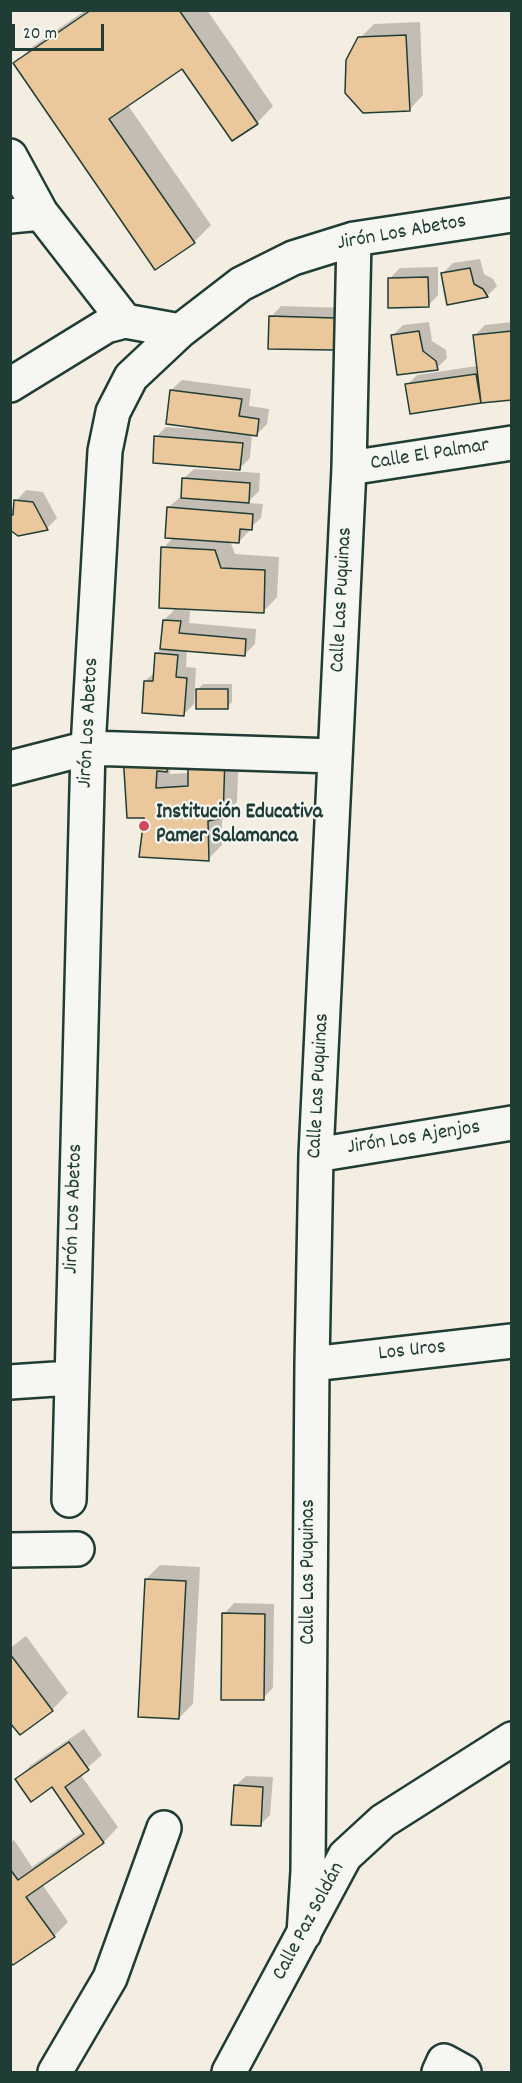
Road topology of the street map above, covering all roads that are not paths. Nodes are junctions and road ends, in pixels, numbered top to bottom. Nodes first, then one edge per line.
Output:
1 (10, 156) edge
2 (26, 214) edge
3 (512, 215) edge
4 (354, 239) junction
5 (125, 321) junction
6 (180, 331) junction
7 (10, 385) edge
8 (512, 443) edge
9 (349, 468) junction
10 (88, 748) junction
11 (335, 756) junction
12 (10, 768) edge
13 (512, 1123) edge
14 (316, 1155) junction
15 (512, 1341) edge
16 (312, 1364) junction
17 (70, 1378) junction
18 (10, 1382) edge
19 (69, 1500) dead end
20 (76, 1549) dead end
21 (10, 1550) edge
22 (512, 1739) edge
23 (164, 1828) dead end
24 (304, 1934) junction
25 (55, 2073) edge
26 (229, 2073) edge
27 (439, 2073) edge
28 (464, 2073) edge

1 - 2 street
2 - 5 street
3 - 4 street, Jirón Los Abetos
4 - 6 street, Jirón Los Abetos
4 - 9 street, Calle Las Puquinas
5 - 6 street
5 - 7 street
6 - 10 street, Jirón Los Abetos
8 - 9 street, Calle El Palmar
9 - 11 street, Calle Las Puquinas
10 - 11 street
10 - 12 street
10 - 17 street, Jirón Los Abetos
11 - 14 street, Calle Las Puquinas
13 - 14 street, Jirón Los Ajenjos
14 - 16 street, Calle Las Puquinas
15 - 16 street, Los Uros
16 - 24 street, Calle Las Puquinas
17 - 18 street
17 - 19 street, Jirón Los Abetos
20 - 21 street
22 - 24 street, Calle Paz Soldán
23 - 25 street
24 - 26 street, Calle Paz Soldán
27 - 28 street

